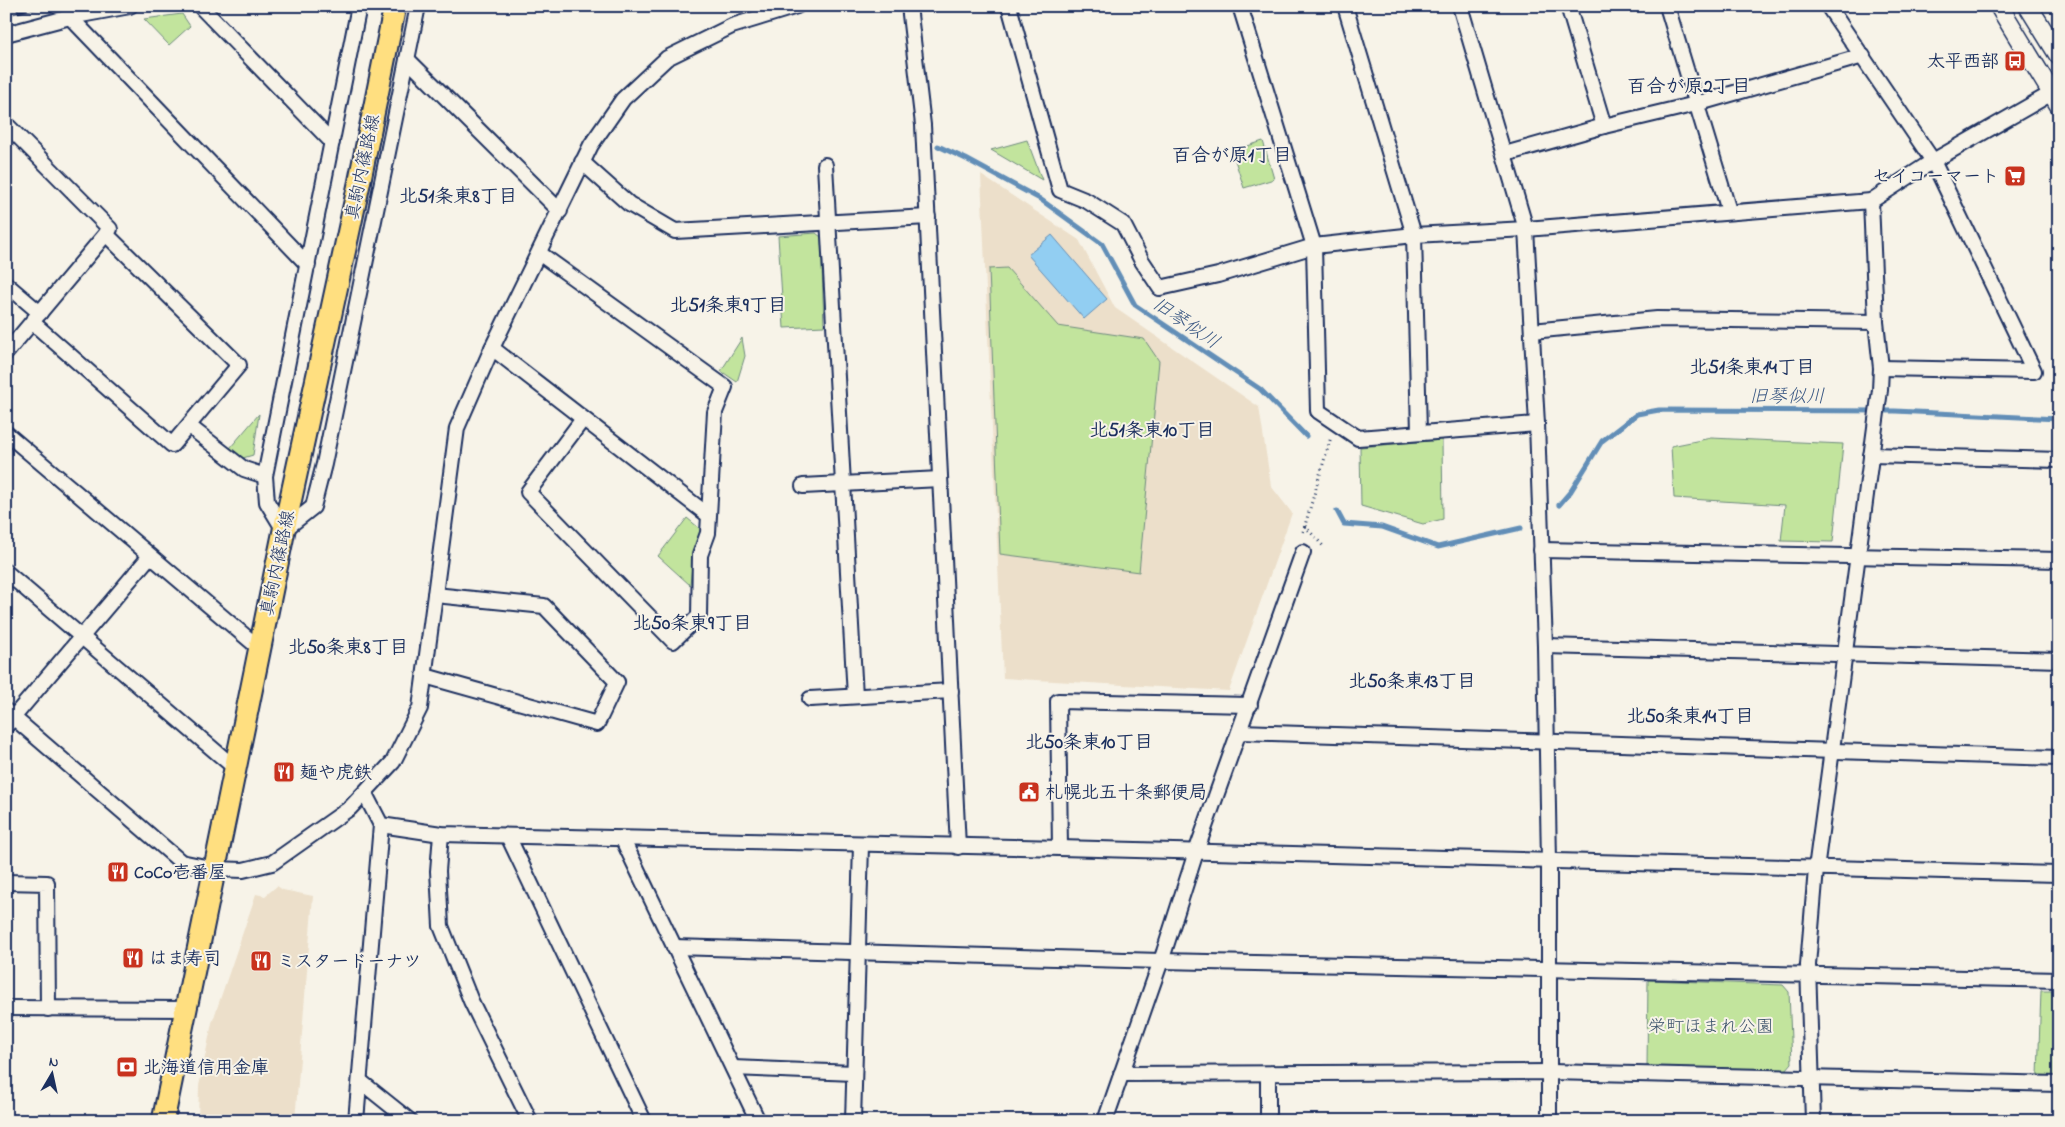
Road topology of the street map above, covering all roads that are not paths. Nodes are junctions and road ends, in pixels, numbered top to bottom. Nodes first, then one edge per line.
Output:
1 (130, 6) edge
2 (200, 6) edge
3 (359, 6) edge
4 (395, 6) edge
5 (418, 6) edge
6 (796, 6) edge
7 (909, 6) edge
8 (1009, 6) edge
9 (1240, 6) edge
10 (1345, 6) edge
11 (1460, 6) edge
12 (1568, 6) edge
13 (1667, 6) edge
14 (1828, 6) edge
15 (1999, 6) edge
16 (2028, 6) edge
17 (70, 17) junction
18 (6, 34) edge
19 (1863, 56) junction
20 (2059, 56) edge
21 (407, 59) junction
22 (2056, 96) edge
23 (1696, 104) junction
24 (6, 124) edge
25 (1604, 126) junction
26 (332, 142) junction
27 (1504, 154) junction
28 (1933, 161) junction
29 (582, 162) junction
30 (825, 165) dead end
31 (1871, 200) junction
32 (560, 211) junction
33 (1729, 211) junction
34 (928, 217) junction
35 (829, 222) junction
36 (1526, 229) junction
37 (106, 234) junction
38 (1414, 235) junction
39 (1314, 246) junction
40 (539, 253) junction
41 (308, 265) junction
42 (6, 284) edge
43 (36, 317) junction
44 (1876, 322) junction
45 (1532, 331) junction
46 (492, 348) junction
47 (6, 353) edge
48 (1881, 368) junction
49 (584, 419) junction
50 (1537, 424) junction
51 (189, 426) junction
52 (1419, 432) junction
53 (6, 434) edge
54 (1871, 455) junction
55 (2059, 460) edge
56 (265, 476) junction
57 (940, 479) junction
58 (844, 484) junction
59 (803, 486) dead end
60 (708, 515) junction
61 (284, 530) junction
62 (1541, 550) junction
63 (1303, 552) dead end
64 (150, 556) junction
65 (1858, 557) junction
66 (2059, 560) edge
67 (6, 572) edge
68 (435, 595) junction
69 (81, 637) junction
70 (1545, 646) junction
71 (259, 648) junction
72 (1845, 654) junction
73 (2059, 660) edge
74 (425, 676) junction
75 (951, 691) junction
76 (855, 696) junction
77 (810, 699) dead end
78 (1250, 705) junction
79 (9, 718) edge
80 (1240, 732) junction
81 (1547, 743) junction
82 (1832, 750) junction
83 (2059, 758) edge
84 (235, 768) junction
85 (365, 794) junction
86 (381, 825) junction
87 (441, 834) junction
88 (508, 836) junction
89 (623, 840) junction
90 (861, 844) junction
91 (958, 846) junction
92 (1060, 848) junction
93 (1196, 852) junction
94 (1549, 861) junction
95 (215, 869) junction
96 (1816, 869) junction
97 (2059, 874) edge
98 (6, 882) edge
99 (674, 947) junction
100 (857, 953) junction
101 (1161, 962) junction
102 (1550, 970) junction
103 (1808, 974) junction
104 (2059, 980) edge
105 (6, 1008) edge
106 (48, 1008) junction
107 (186, 1009) junction
108 (733, 1068) junction
109 (854, 1072) junction
110 (1550, 1072) junction
111 (1121, 1074) junction
112 (1268, 1074) junction
113 (1812, 1078) junction
114 (360, 1081) junction
115 (2059, 1084) edge
116 (163, 1121) edge
117 (356, 1121) edge
118 (410, 1121) edge
119 (530, 1121) edge
120 (644, 1121) edge
121 (758, 1121) edge
122 (853, 1121) edge
123 (1105, 1121) edge
124 (1268, 1121) edge
125 (1549, 1121) edge
126 (1813, 1121) edge

1 - 17 street
2 - 26 street
3 - 26 street
4 - 61 main road, 真駒内篠路線
5 - 21 street
6 - 29 street
7 - 34 street
8 - 39 street
9 - 39 street
10 - 38 street
11 - 27 street
12 - 25 street
13 - 23 street
14 - 19 street
15 - 22 street
16 - 20 street
17 - 18 street
17 - 41 street
19 - 23 street
19 - 28 street
21 - 32 street
21 - 61 street
22 - 28 street
23 - 25 street
23 - 33 street
24 - 37 street
25 - 27 street
26 - 41 street
27 - 36 street
28 - 31 street
28 - 48 street
29 - 32 street
29 - 35 street
30 - 35 street
31 - 33 street
31 - 44 street
32 - 40 street
33 - 36 street
34 - 35 street
34 - 57 street
35 - 58 street
36 - 38 street
36 - 45 street
37 - 43 street
37 - 51 street
38 - 39 street
38 - 52 street
39 - 52 street
40 - 46 street
40 - 60 street
41 - 56 street
42 - 43 street
43 - 47 street
43 - 51 street
44 - 45 street
44 - 48 street
45 - 50 street
46 - 49 street
46 - 68 street
48 - 54 street
49 - 60 street
49 - 60 street
50 - 52 street
50 - 62 street
51 - 56 street
53 - 64 street
54 - 55 street
54 - 65 street
56 - 61 street
57 - 58 street
57 - 75 street
58 - 59 street
58 - 76 street
61 - 71 main road, 真駒内篠路線
62 - 65 street
62 - 70 street
63 - 78 street
64 - 69 street
64 - 71 street
65 - 66 street
65 - 72 street
67 - 69 street
68 - 74 street
68 - 74 street
69 - 79 street
69 - 84 street
70 - 72 street
70 - 81 street
71 - 84 main road, 真駒内篠路線
72 - 73 street
72 - 82 street
74 - 85 street
75 - 76 street
75 - 91 street
76 - 77 street
78 - 80 street
78 - 92 street
79 - 95 street
80 - 81 street
80 - 93 street
81 - 82 street
81 - 94 street
82 - 83 street
82 - 96 street
84 - 95 main road, 真駒内篠路線
85 - 86 street
85 - 95 street
86 - 87 street
86 - 114 street
87 - 88 street
87 - 119 street
88 - 89 street
88 - 120 street
89 - 90 street
89 - 99 street
90 - 91 street
90 - 100 street
91 - 92 street
92 - 93 street
93 - 94 street
93 - 101 street
94 - 96 street
94 - 102 street
95 - 107 main road, 真駒内篠路線
96 - 97 street
96 - 103 street
98 - 106 street
99 - 100 street
99 - 108 street
100 - 101 street
100 - 109 street
101 - 102 street
101 - 111 street
102 - 103 street
102 - 110 street
103 - 104 street
103 - 113 street
105 - 106 street
106 - 107 street
107 - 116 main road, 真駒内篠路線
108 - 109 street
108 - 121 street
109 - 122 street
110 - 112 street
110 - 113 street
110 - 125 street
111 - 112 street
111 - 123 street
112 - 124 street
113 - 115 street
113 - 126 street
114 - 117 street
114 - 118 street

